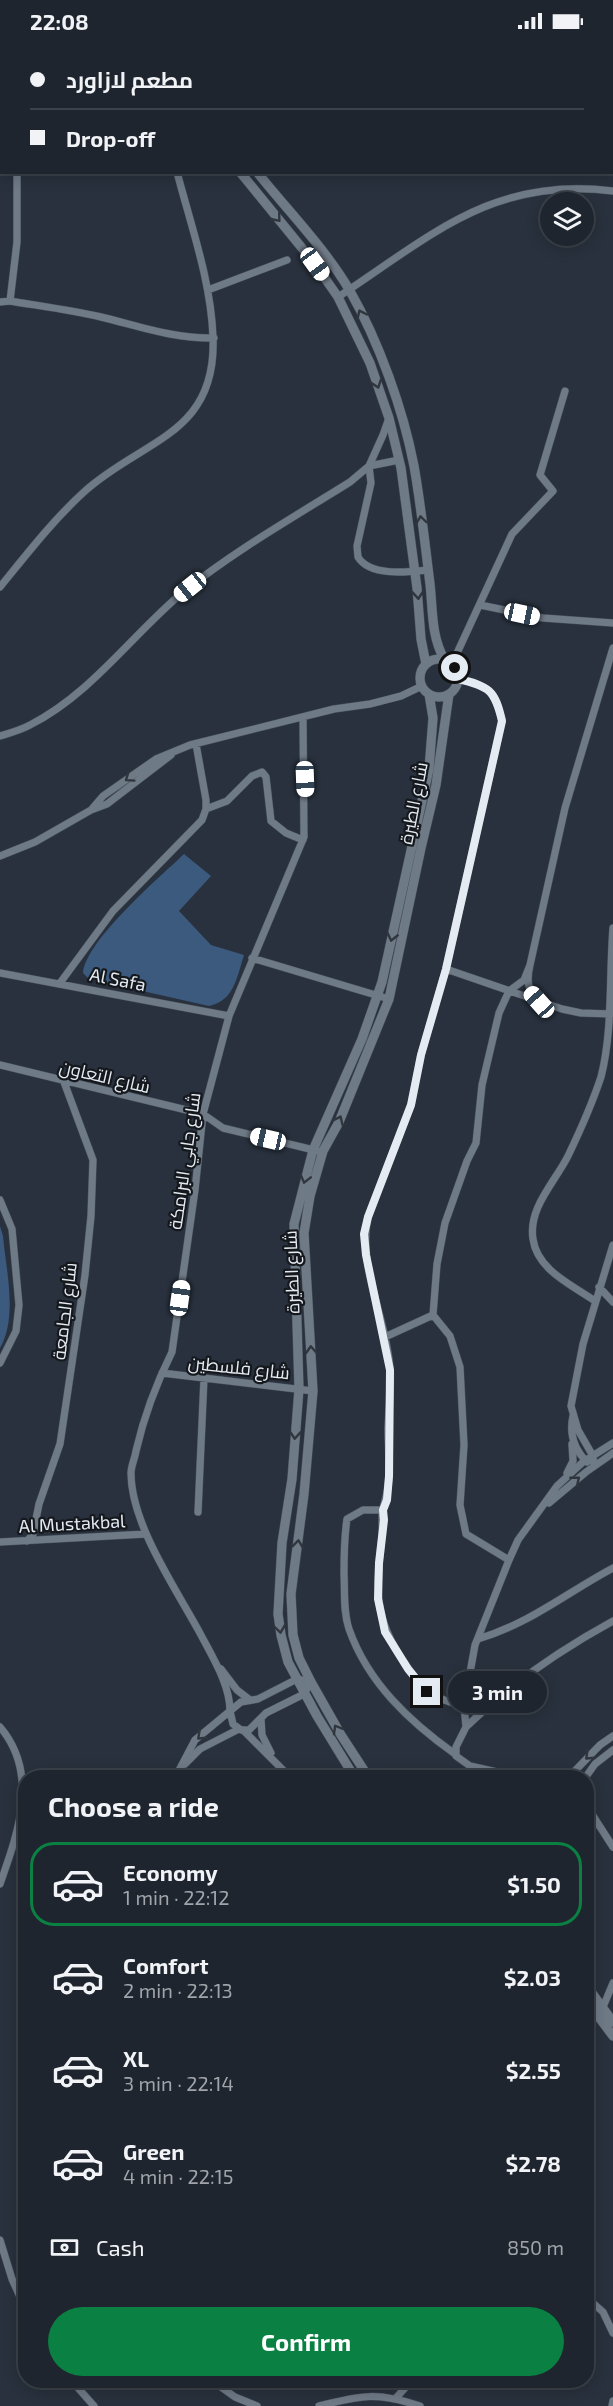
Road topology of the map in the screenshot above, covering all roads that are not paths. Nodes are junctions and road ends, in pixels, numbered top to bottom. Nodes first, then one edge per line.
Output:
1 (17, 174) edge
2 (178, 174) edge
3 (242, 174) edge
4 (259, 174) edge
5 (613, 191) edge
6 (287, 260) dead end
7 (208, 290) junction
8 (349, 290) junction
9 (338, 297) junction
10 (10, 300) junction
11 (0, 302) edge
12 (214, 338) junction
13 (565, 391) dead end
14 (388, 418) junction
15 (399, 460) junction
16 (369, 466) junction
17 (428, 570) junction
18 (415, 572) junction
19 (0, 587) edge
20 (480, 605) junction
21 (613, 623) edge
22 (613, 648) edge
23 (448, 662) junction
24 (426, 664) junction
25 (458, 679) junction
26 (426, 690) junction
27 (449, 694) junction
28 (303, 717) junction
29 (0, 736) edge
30 (196, 744) junction
31 (206, 809) junction
32 (303, 840) junction
33 (0, 856) edge
34 (613, 928) edge
35 (252, 958) junction
36 (530, 965) junction
37 (446, 969) junction
38 (0, 973) edge
39 (60, 983) junction
40 (509, 991) junction
41 (377, 996) junction
42 (389, 999) junction
43 (539, 1002) junction
44 (612, 1014) edge
45 (229, 1016) junction
46 (0, 1065) edge
47 (64, 1082) junction
48 (203, 1114) junction
49 (312, 1150) junction
50 (323, 1151) junction
51 (0, 1200) edge
52 (613, 1245) edge
53 (599, 1287) junction
54 (595, 1301) junction
55 (613, 1302) edge
56 (433, 1315) junction
57 (385, 1337) junction
58 (0, 1363) edge
59 (162, 1372) junction
60 (204, 1378) junction
61 (299, 1389) junction
62 (313, 1391) junction
63 (573, 1416) junction
64 (571, 1435) junction
65 (582, 1438) junction
66 (612, 1444) edge
67 (613, 1453) edge
68 (593, 1456) junction
69 (585, 1461) junction
70 (594, 1466) junction
71 (567, 1475) junction
72 (383, 1510) junction
73 (541, 1511) junction
74 (198, 1512) dead end
75 (146, 1534) junction
76 (27, 1541) junction
77 (0, 1542) edge
78 (509, 1560) junction
79 (613, 1568) edge
80 (613, 1621) edge
81 (478, 1639) junction
82 (213, 1657) junction
83 (297, 1679) junction
84 (311, 1682) junction
85 (304, 1694) junction
86 (250, 1701) junction
87 (464, 1706) junction
88 (230, 1711) junction
89 (261, 1719) junction
90 (0, 1727) edge
91 (466, 1727) junction
92 (241, 1730) junction
93 (613, 1736) edge
94 (613, 1750) edge
95 (455, 1754) junction
96 (275, 1760) junction
97 (181, 1767) junction
98 (19, 1770) edge
99 (179, 1770) edge
100 (284, 1770) edge
101 (350, 1770) edge
102 (364, 1770) edge
103 (488, 1770) edge
104 (576, 1770) edge
105 (591, 1770) edge
106 (594, 1816) edge
107 (594, 1819) edge
108 (598, 1822) junction
109 (18, 1825) edge
110 (613, 1847) edge
111 (0, 1884) edge
112 (613, 1983) edge
113 (594, 1995) edge
114 (603, 2007) junction
115 (594, 2011) edge
116 (613, 2022) edge
117 (613, 2036) edge
118 (0, 2240) edge
119 (18, 2292) edge
120 (594, 2304) edge
121 (613, 2333) edge
122 (78, 2388) edge
123 (222, 2388) edge
124 (405, 2388) edge
125 (396, 2398) junction
126 (613, 2401) edge
127 (94, 2406) edge
128 (258, 2406) edge
129 (319, 2406) edge
130 (420, 2406) edge
131 (612, 2406) edge

1 - 10 street
2 - 7 street
3 -> 9 main road
4 - 8 main road
5 - 8 street
6 - 7 street
7 - 12 street
8 - 9 street
17 -> 8 main road
9 -> 14 main road
10 - 11 street
10 - 12 street
12 - 19 street
13 - 20 street
14 - 15 main road
14 - 16 street
15 - 16 street
15 - 18 main road
16 - 18 street
16 - 29 street
17 - 18 street
17 - 23 main road
18 -> 24 main road
20 - 21 street
20 - 23 street
22 - 36 street
23 - 24 main road
23 - 25 main road
24 - 26 main road
25 - 27 main road
25 - 37 street
26 - 27 main road
26 - 28 street
26 -> 41 main road, شارع الطيرة
27 - 42 main road, شارع الطيرة
28 - 30 street
28 - 32 street, شارع جابي البرامكة
30 - 31 street
30 - 33 street
31 - 32 street
31 - 39 street
32 - 35 street, شارع جابي البرامكة
34 - 44 street
35 - 41 street
35 - 45 street, شارع جابي البرامكة
36 - 40 street
36 - 43 street
37 - 40 street
37 - 57 street
38 - 39 street, Al Safa
39 - 45 street, Al Safa
40 - 43 street
40 - 56 street
41 - 42 street
41 - 49 main road, شارع الطيرة
50 -> 42 main road, شارع الطيرة
43 - 44 street
44 - 54 street
45 - 48 street, شارع جابي البرامكة
46 - 47 street, شارع التعاون
47 - 48 street, شارع التعاون
47 - 76 street, شارع الجامعة
48 - 49 street, شارع التعاون
48 - 59 street, شارع جابي البرامكة
49 - 50 street, شارع التعاون
49 -> 61 main road, شارع الطيرة
62 -> 50 main road, شارع الطيرة
51 - 58 street
52 - 53 street
53 - 54 street
53 - 55 street
54 - 63 street
56 - 57 street
56 - 78 street
57 - 72 street
59 - 60 street, شارع فلسطين
59 - 75 street, شارع جابي البرامكة
60 - 61 street, شارع فلسطين
60 - 74 street
61 - 62 street, شارع فلسطين
61 -> 83 main road, شارع الطيرة
84 -> 62 main road, شارع الطيرة
63 - 64 street
63 - 65 street
64 - 69 street
64 - 71 street
65 - 66 street
65 - 68 street
66 - 68 street
67 - 70 street
68 - 69 street
68 - 70 street
69 - 70 street
69 - 71 street
73 -> 70 street
71 - 73 street
72 - 87 street
72 - 95 street
73 - 78 street
75 - 76 street, Al Mustakbal
75 - 82 street, شارع جابي البرامكة
76 - 77 street, Al Mustakbal
78 - 81 street
79 - 81 street
80 - 91 street
81 - 87 street
82 - 86 street
82 - 88 street
83 - 84 street
83 - 85 main road, شارع الطيرة
83 - 86 street
84 - 85 street
102 -> 84 main road, شارع الطيرة
85 - 89 street
85 - 101 main road, شارع الطيرة
86 - 88 street
87 - 91 street
88 - 92 street
88 -> 97 street
89 - 92 street
89 - 96 street
90 - 98 street
91 - 95 street
92 - 96 street
92 - 97 street
93 -> 104 street
94 - 105 street
95 - 103 street
96 - 100 street
97 - 99 street
106 - 108 street
107 - 108 street
108 - 110 street
109 - 111 street
112 - 114 street
113 - 114 main road
114 - 116 main road
115 - 117 main road
118 - 119 street
120 - 121 street
122 - 127 street
123 - 128 street
124 - 125 street
125 - 129 street
125 - 130 street
126 - 131 street

